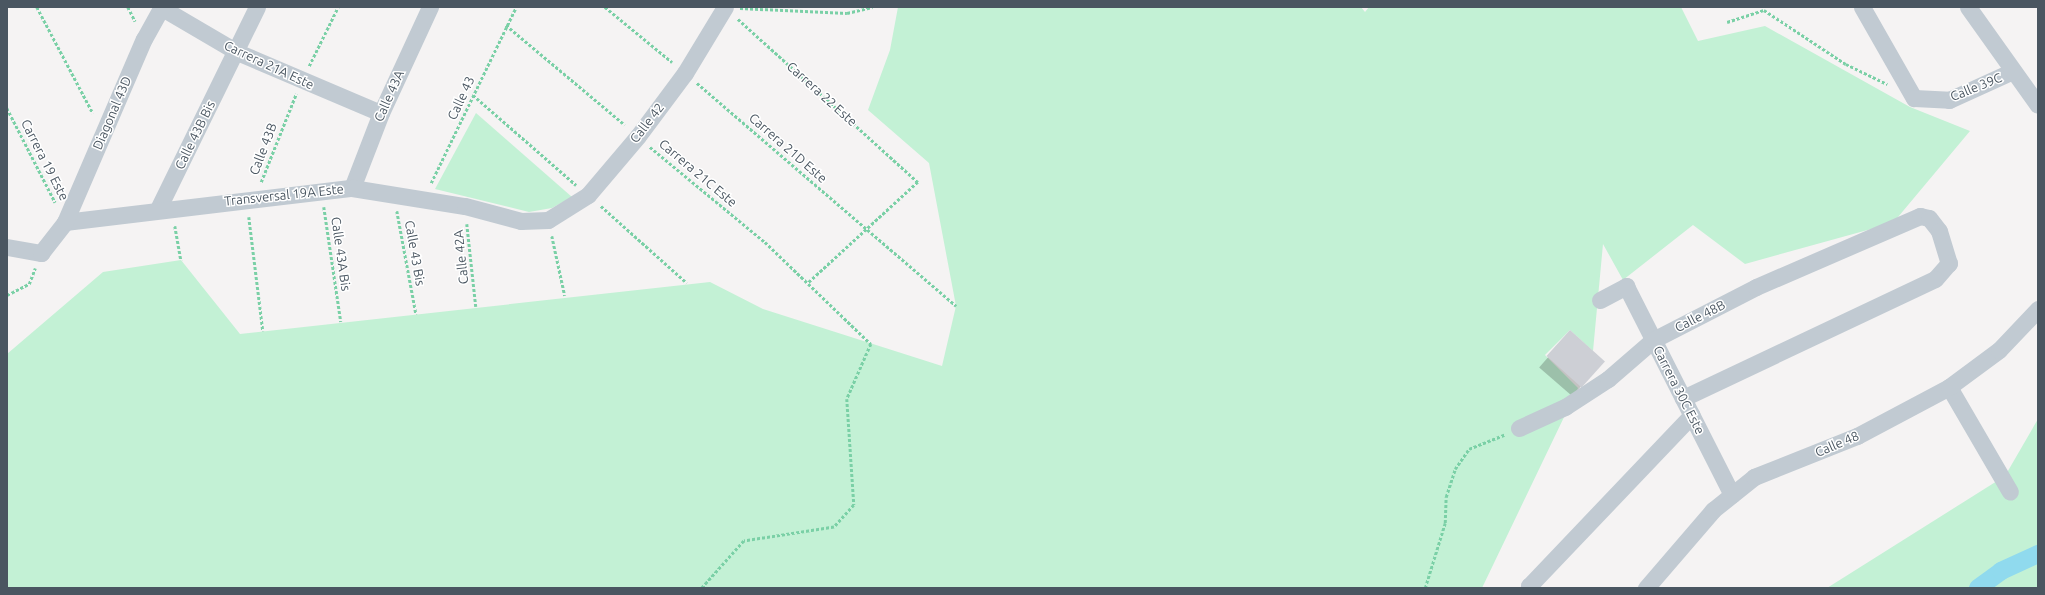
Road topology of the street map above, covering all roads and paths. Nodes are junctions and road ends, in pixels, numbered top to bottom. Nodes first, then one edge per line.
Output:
1 (37, 7) edge
2 (162, 7) edge
3 (257, 7) edge
4 (338, 7) edge
5 (430, 7) edge
6 (516, 7) edge
7 (605, 7) edge
8 (725, 7) edge
9 (803, 7) edge
10 (872, 7) edge
11 (1762, 7) edge
12 (1862, 7) edge
13 (1968, 7) edge
14 (1764, 10) junction
15 (802, 12) junction
16 (1727, 22) dead end
17 (506, 25) junction
18 (237, 52) junction
19 (2014, 71) junction
20 (685, 73) junction
21 (301, 81) junction
22 (1914, 98) junction
23 (2038, 105) edge
24 (7, 108) edge
25 (381, 113) junction
26 (104, 133) junction
27 (638, 136) junction
28 (352, 188) junction
29 (321, 189) junction
30 (395, 196) junction
31 (255, 197) junction
32 (424, 198) junction
33 (465, 206) junction
34 (158, 209) junction
35 (548, 220) junction
36 (65, 222) junction
37 (867, 230) junction
38 (7, 247) edge
39 (41, 253) junction
40 (180, 260) dead end
41 (808, 283) junction
42 (7, 295) edge
43 (566, 296) dead end
44 (1600, 300) dead end
45 (956, 306) dead end
46 (476, 307) dead end
47 (2038, 308) edge
48 (416, 314) dead end
49 (341, 322) dead end
50 (264, 332) dead end
51 (1653, 340) junction
52 (1949, 387) junction
53 (1683, 398) junction
54 (1692, 415) junction
55 (1519, 428) joint
56 (2010, 492) dead end
57 (1732, 495) junction
58 (1530, 587) edge
59 (702, 588) edge
60 (1425, 588) edge
61 (1646, 588) edge

1 - 26 path
2 - 18 street, Carrera 21A Este
2 - 26 street, Diagonal 43D
3 - 18 street, Calle 43B Bis
4 - 21 path, Calle 43B
5 - 25 street, Calle 43A
6 - 17 path, Calle 43
7 - 20 path, Carrera 21D Este
8 - 15 path
8 - 20 street, Calle 42
8 - 37 path, Carrera 22 Este
9 - 15 path
10 - 15 path
11 - 14 path
12 - 22 street
13 - 19 street
14 - 16 path
14 - 22 path
17 - 27 path, Carrera 21C Este
17 - 32 path, Calle 43
18 - 21 street, Carrera 21A Este
18 - 34 street, Calle 43B Bis
19 - 22 street, Calle 39C
19 - 23 street
20 - 27 street, Calle 42
20 - 37 path, Carrera 21D Este
21 - 25 street, Carrera 21A Este
21 - 31 path, Calle 43B
24 - 36 path, Carrera 19 Este
25 - 28 street, Calle 43A
26 - 36 street, Diagonal 43D
27 - 35 street, Calle 42
27 - 41 path, Carrera 21C Este
28 - 29 street, Transversal 19A Este
28 - 30 street, Transversal 19A Este
29 - 31 street, Transversal 19A Este
29 - 49 path, Calle 43A Bis
30 - 32 street, Transversal 19A Este
30 - 48 path, Calle 43 Bis
31 - 34 street, Transversal 19A Este
31 - 50 path, Calle 43B
32 - 33 street, Transversal 19A Este
33 - 35 street, Transversal 19A Este
33 - 46 path, Calle 42A
34 - 36 street, Transversal 19A Este
34 - 40 path
35 - 43 path
36 - 39 street, Diagonal 43D
37 - 41 path
37 - 45 path, Carrera 21D Este
38 - 39 street
39 - 42 path
41 - 59 path, Carrera 21C Este
44 - 51 street, Carrera 30C Este
47 - 52 street, Calle 48
51 - 53 street, Carrera 30C Este
51 - 53 street, Calle 48B
51 - 55 street, Calle 48B
52 - 56 street
52 - 57 street, Calle 48
53 - 54 street, Carrera 30C Este
54 - 57 street, Carrera 30C Este
54 - 58 street
55 - 60 path
57 - 61 street, Calle 48

